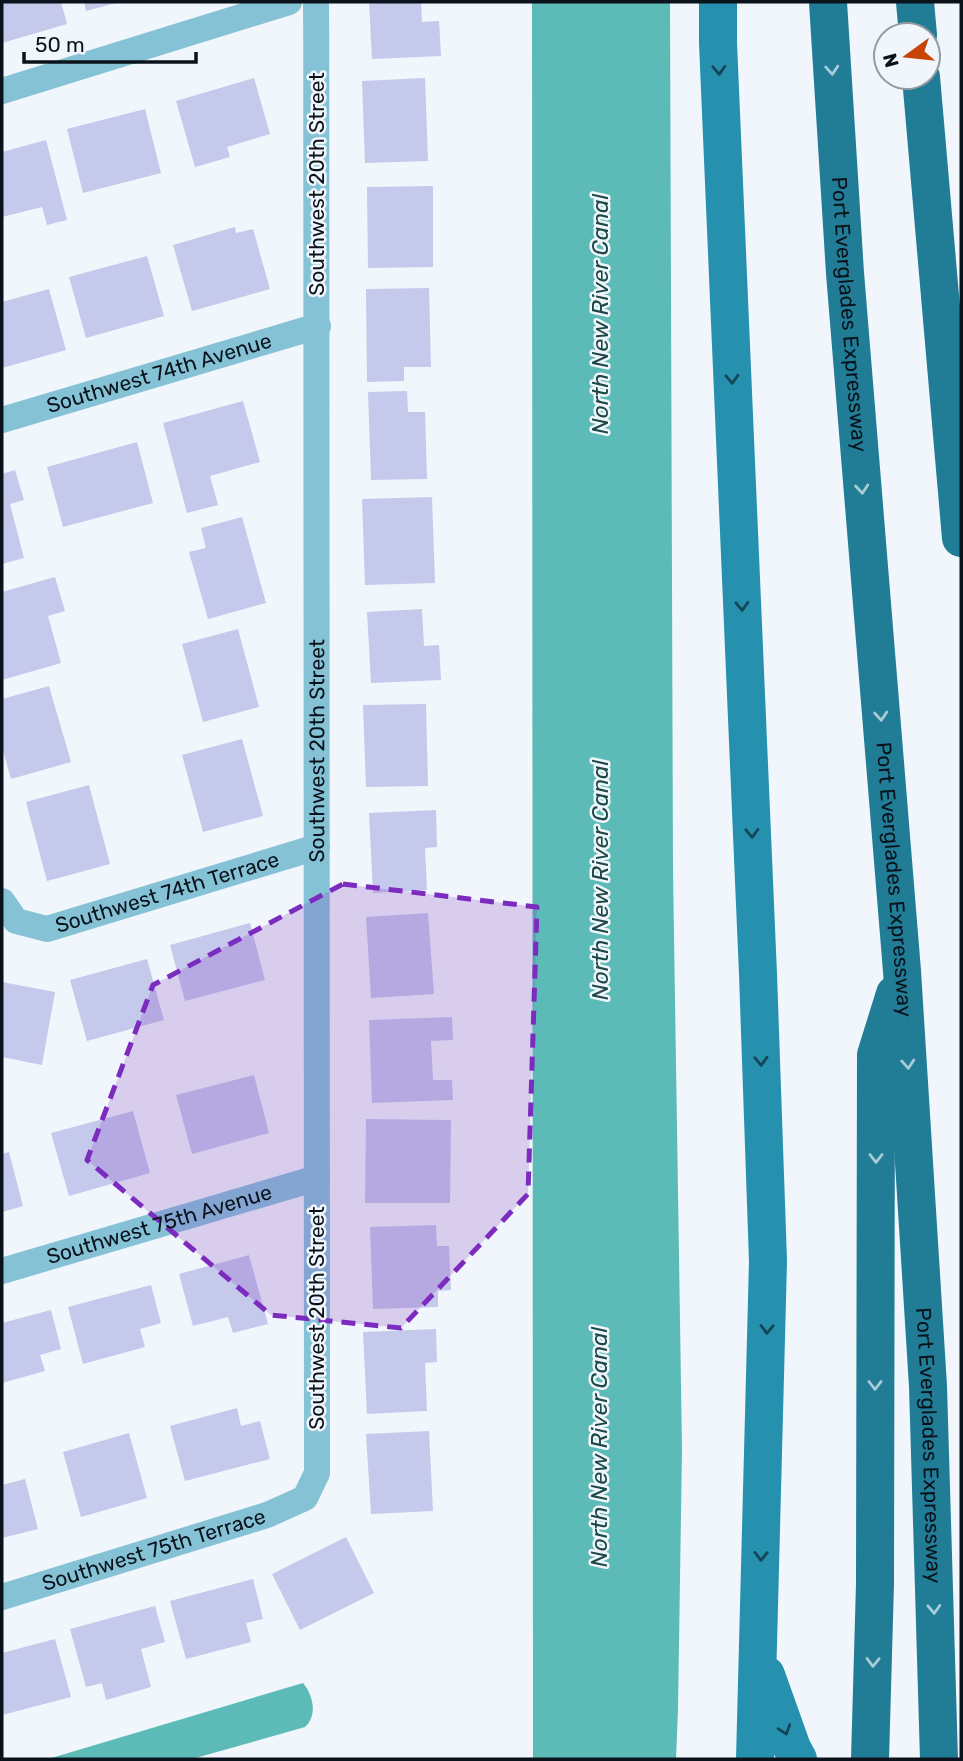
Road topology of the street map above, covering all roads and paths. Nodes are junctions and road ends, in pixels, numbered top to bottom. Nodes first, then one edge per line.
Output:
1 (289, 2) edge
2 (316, 2) edge
3 (718, 2) edge
4 (828, 2) edge
5 (915, 2) edge
6 (917, 21) edge
7 (2, 91) edge
8 (922, 91) edge
9 (318, 326) junction
10 (2, 420) edge
11 (961, 538) edge
12 (317, 847) junction
13 (9, 911) edge
14 (902, 971) junction
15 (317, 1178) junction
16 (2, 1271) edge
17 (305, 1498) joint
18 (2, 1597) edge
19 (759, 1653) junction
20 (870, 1755) edge
21 (755, 1759) edge
22 (798, 1759) edge
23 (939, 1759) edge

1 - 7 street
2 - 9 street, Southwest 20th Street
3 -> 19 main road
4 -> 14 highway, Port Everglades Expressway
5 - 6 highway
8 - 11 highway
9 - 10 street, Southwest 74th Avenue
9 - 12 street, Southwest 20th Street
12 - 13 street, Southwest 74th Terrace
12 - 15 street, Southwest 20th Street
14 -> 20 highway
14 -> 23 highway, Port Everglades Expressway
15 - 16 street, Southwest 75th Avenue
15 - 17 street, Southwest 20th Street
17 - 18 street, Southwest 75th Terrace
19 - 21 main road
19 -> 22 main road

